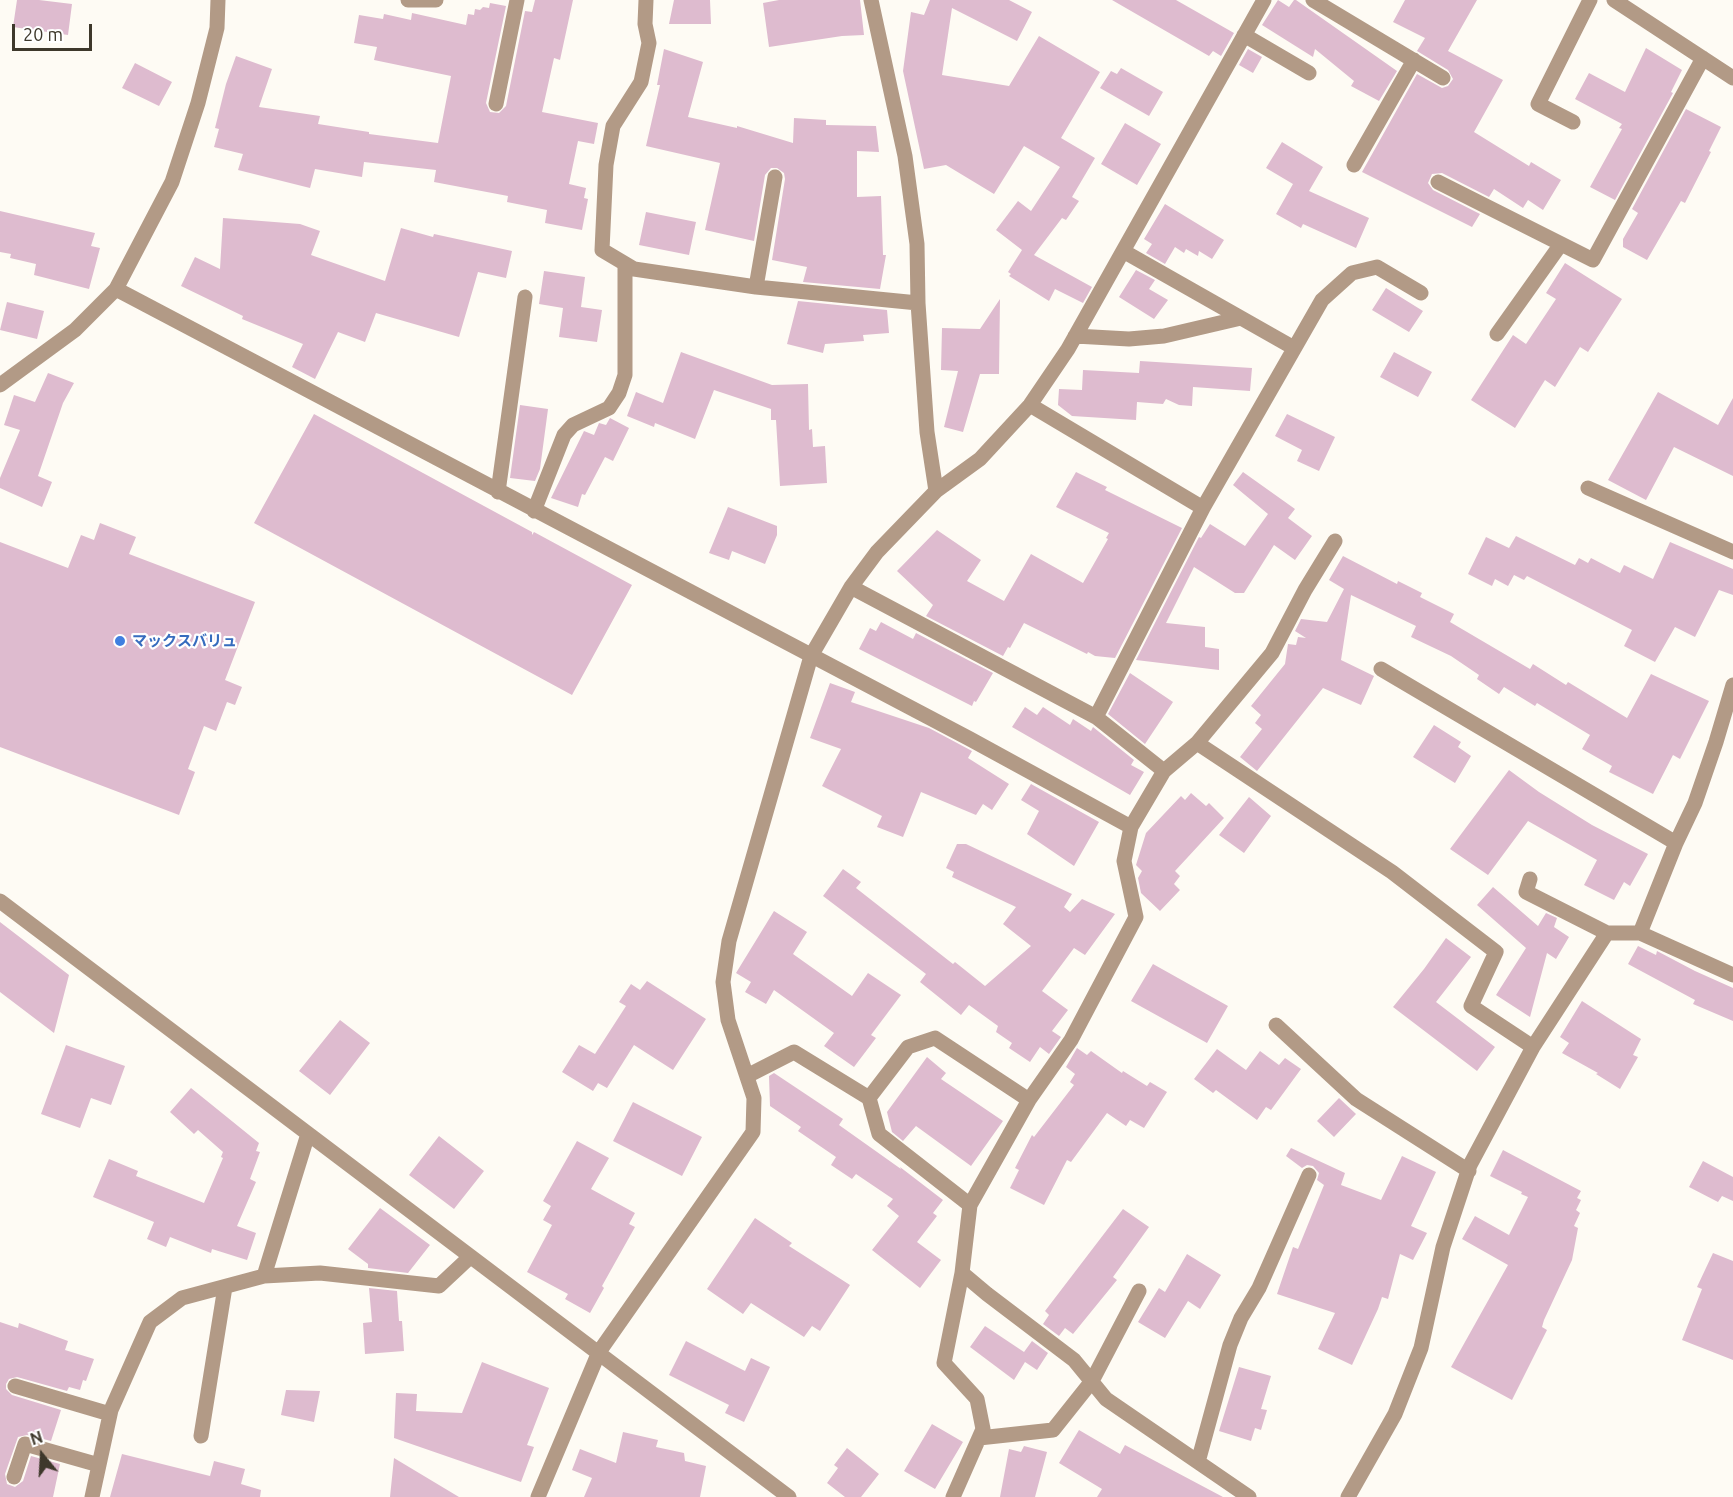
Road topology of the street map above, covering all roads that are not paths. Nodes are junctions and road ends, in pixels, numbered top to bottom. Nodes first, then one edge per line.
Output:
1 (218, 0) edge
2 (408, 0) edge
3 (436, 0) edge
4 (517, 0) edge
5 (646, 0) edge
6 (1264, 0) edge
7 (1313, 0) edge
8 (1590, 0) edge
9 (1614, 0) edge
10 (873, 1) edge
11 (1244, 35) junction
12 (1703, 58) junction
13 (1414, 60) junction
14 (1308, 73) dead end
15 (1443, 78) dead end
16 (1733, 78) edge
17 (496, 104) dead end
18 (1573, 122) dead end
19 (1354, 165) dead end
20 (775, 177) dead end
21 (1438, 182) dead end
22 (1562, 244) junction
23 (1123, 251) junction
24 (625, 264) junction
25 (756, 287) junction
26 (116, 289) junction
27 (1421, 293) dead end
28 (525, 297) dead end
29 (918, 303) junction
30 (1241, 318) junction
31 (1497, 334) dead end
32 (1076, 336) junction
33 (1294, 348) junction
34 (0, 385) edge
35 (1030, 405) junction
36 (1588, 488) dead end
37 (936, 491) junction
38 (498, 492) junction
39 (1203, 508) junction
40 (534, 511) junction
41 (1335, 541) dead end
42 (1733, 552) edge
43 (851, 587) junction
44 (811, 657) junction
45 (1381, 669) dead end
46 (1733, 685) edge
47 (1096, 717) junction
48 (1197, 743) junction
49 (1164, 771) junction
50 (1131, 827) junction
51 (1677, 843) junction
52 (1530, 879) dead end
53 (0, 901) edge
54 (1607, 933) junction
55 (1640, 933) junction
56 (1733, 975) edge
57 (1276, 1025) dead end
58 (1533, 1047) junction
59 (747, 1076) junction
60 (869, 1098) junction
61 (1029, 1100) junction
62 (308, 1134) junction
63 (1469, 1171) junction
64 (1309, 1175) dead end
65 (970, 1205) junction
66 (470, 1257) junction
67 (962, 1273) junction
68 (264, 1276) junction
69 (225, 1287) junction
70 (1139, 1291) dead end
71 (599, 1352) junction
72 (1092, 1381) junction
73 (15, 1386) dead end
74 (110, 1414) junction
75 (201, 1436) dead end
76 (979, 1438) junction
77 (1198, 1462) junction
78 (99, 1465) junction
79 (14, 1477) dead end
80 (1243, 1495) edge
81 (92, 1497) edge
82 (538, 1497) edge
83 (789, 1497) edge
84 (953, 1497) edge
85 (1348, 1497) edge

1 - 26 street
2 - 3 street
4 - 17 street
5 - 24 street
6 - 11 street
7 - 13 street
8 - 18 street
9 - 12 street
10 - 29 street
11 - 14 street
11 - 23 street
12 - 16 street
12 - 22 street
13 - 15 street
13 - 19 street
20 - 25 street
21 - 22 street
22 - 31 street
23 - 30 street
23 - 32 street
24 - 25 street
24 - 40 street
25 - 29 street
26 - 34 street
26 - 38 street
27 - 33 street
28 - 38 street
29 - 37 street
30 - 32 street
30 - 33 street
32 - 35 street
33 - 39 street
35 - 37 street
35 - 39 street
36 - 42 street
37 - 43 street
38 - 40 street
39 - 47 street
40 - 44 street
41 - 48 street
43 - 44 street
43 - 47 street
44 - 50 street
44 - 59 street
45 - 51 street
46 - 51 street
47 - 49 street
48 - 49 street
48 - 58 street
49 - 50 street
50 - 61 street
51 - 55 street
52 - 54 street
53 - 62 street
54 - 55 street
54 - 58 street
55 - 56 street
57 - 63 street
58 - 63 street
59 - 60 street
59 - 71 street
60 - 61 street
60 - 65 street
61 - 65 street
62 - 66 street
62 - 68 street
63 - 85 street
64 - 77 street
65 - 67 street
66 - 68 street
66 - 71 street
67 - 72 street
67 - 76 street
68 - 69 street
69 - 74 street
69 - 75 street
70 - 72 street
71 - 82 street
71 - 83 street
72 - 76 street
72 - 77 street
73 - 74 street
74 - 78 street
76 - 84 street
77 - 80 street
78 - 79 street
78 - 81 street

